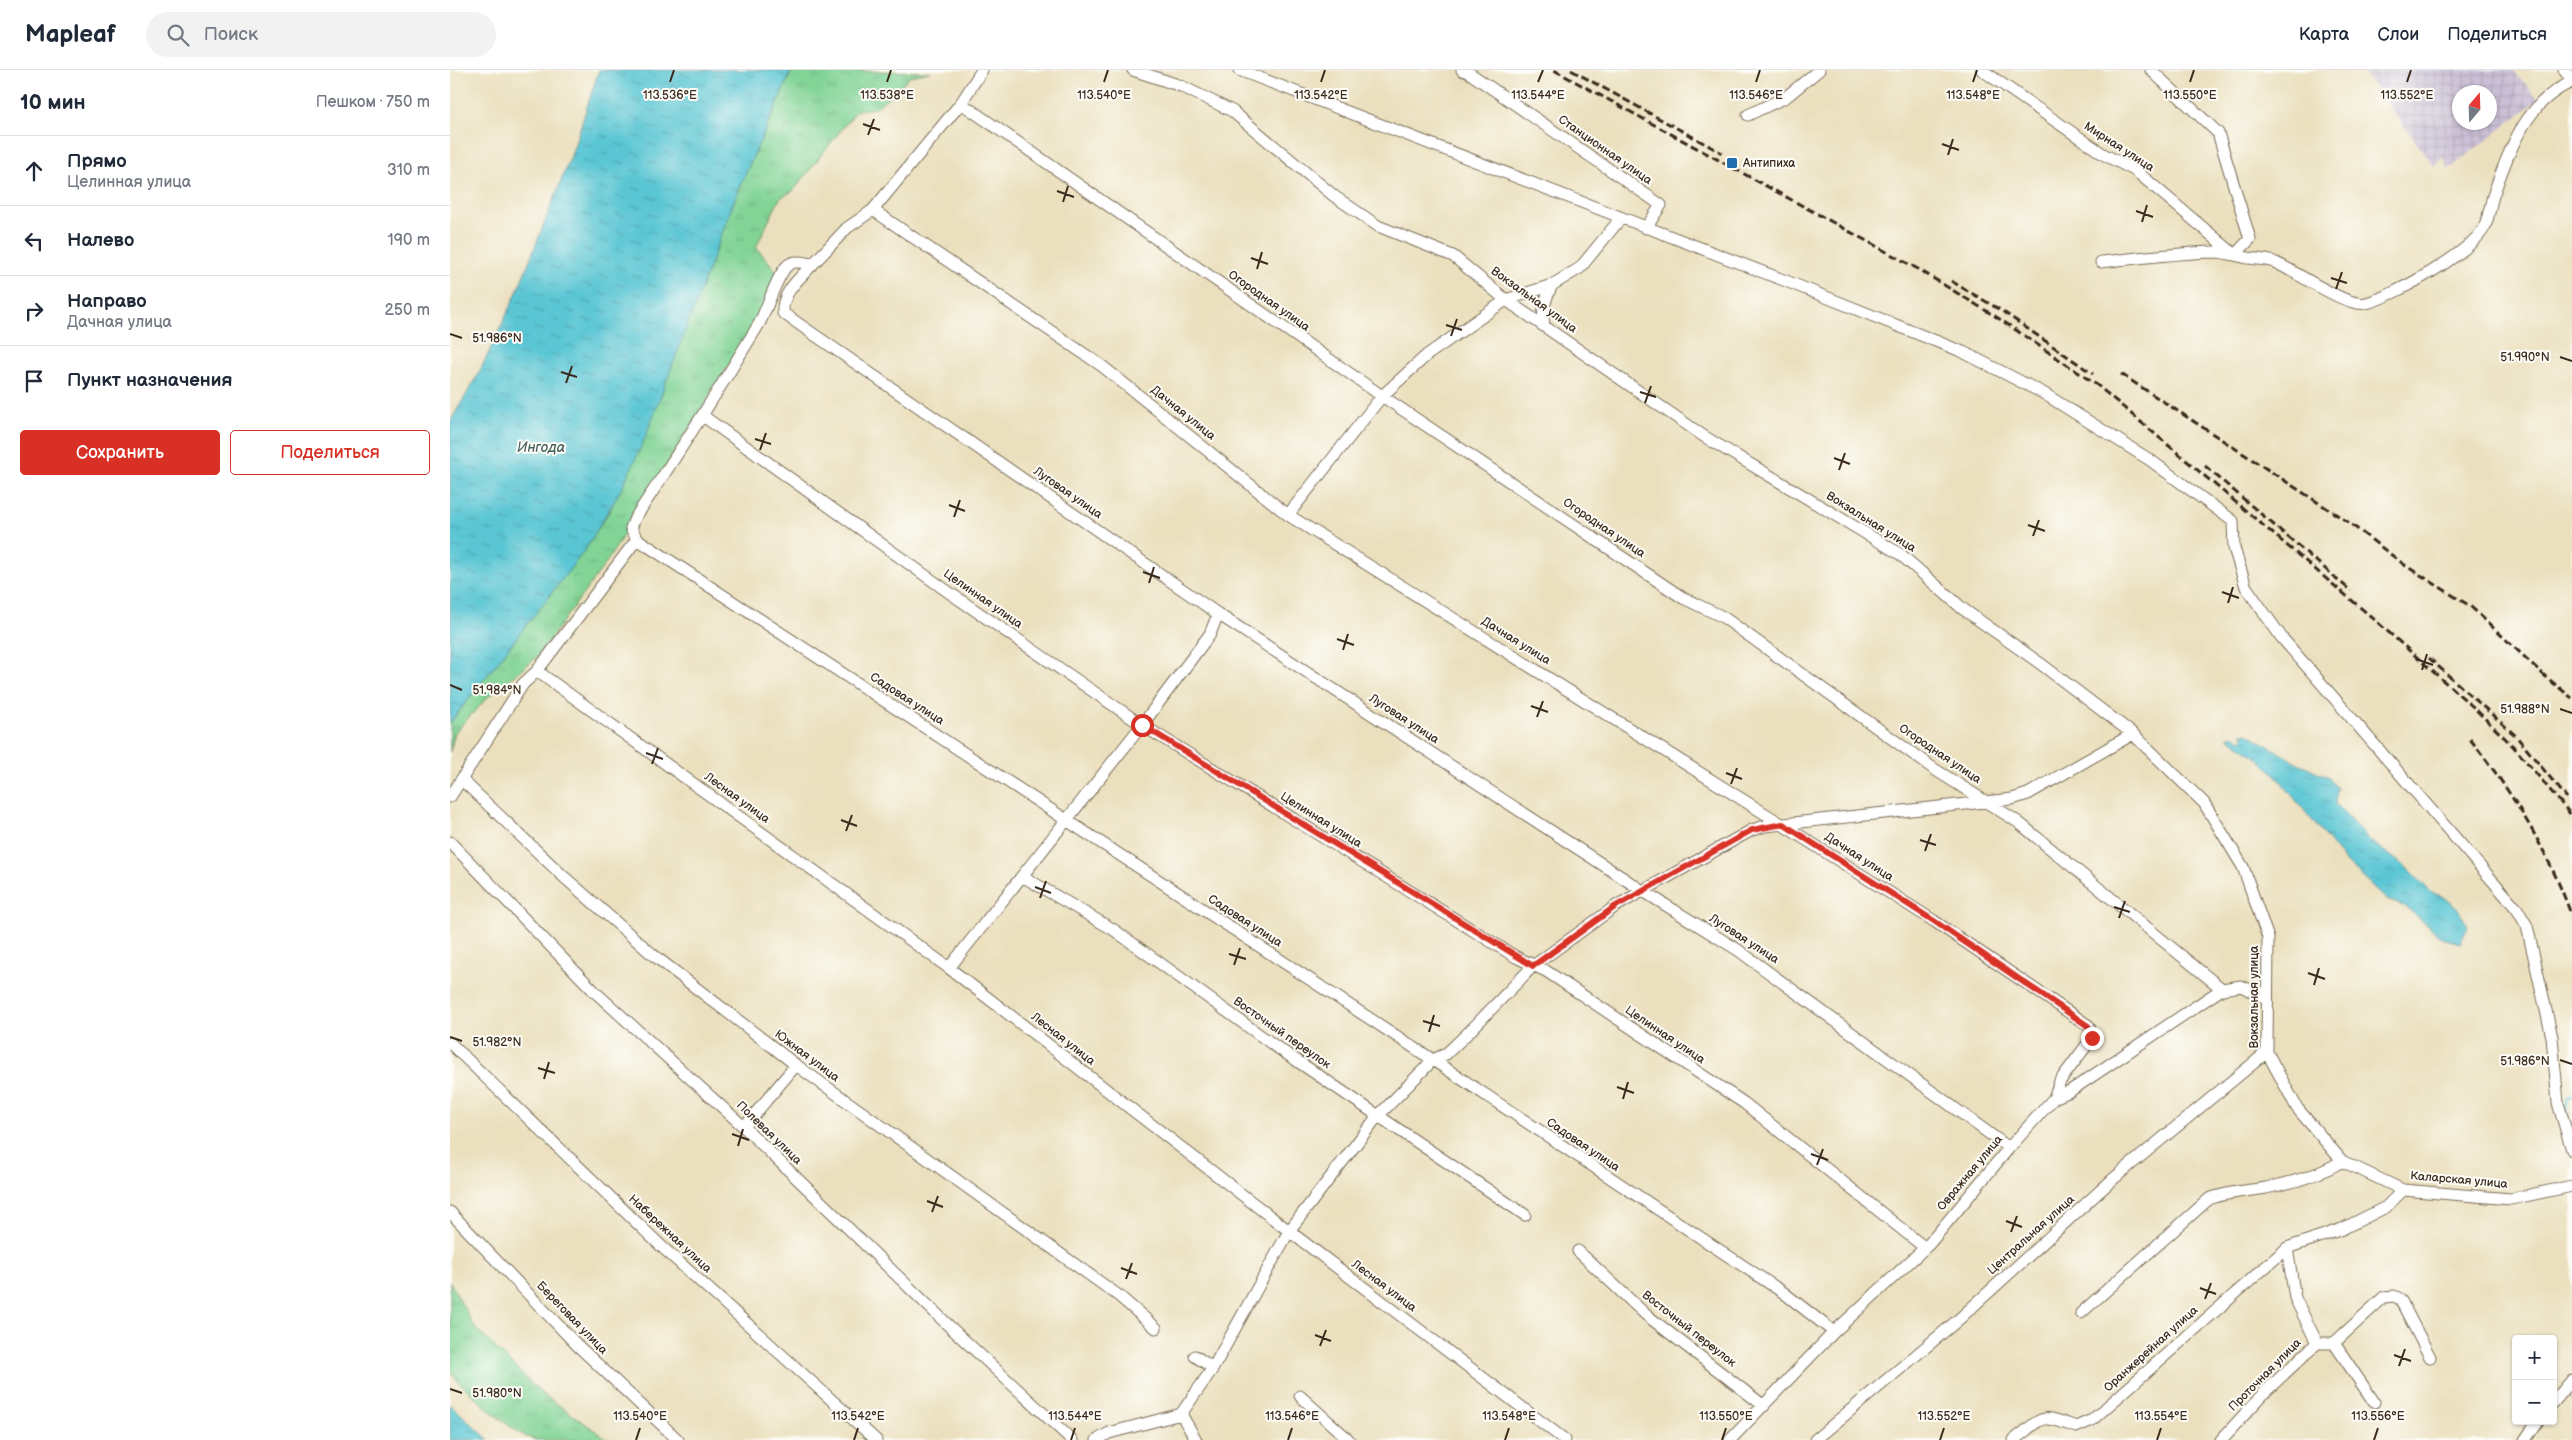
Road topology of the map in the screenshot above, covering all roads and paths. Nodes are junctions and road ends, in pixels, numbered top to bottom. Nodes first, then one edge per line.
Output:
1 (982, 70) edge
2 (1133, 70) edge
3 (1239, 70) edge
4 (1462, 70) edge
5 (1819, 70) edge
6 (1982, 70) edge
7 (2151, 70) edge
8 (2564, 70) edge
9 (2572, 81) edge
10 (961, 103) junction
11 (1748, 115) dead end
12 (874, 210) junction
13 (1622, 218) junction
14 (1646, 228) junction
15 (2234, 255) junction
16 (2101, 262) dead end
17 (812, 264) junction
18 (1552, 285) junction
19 (1506, 300) junction
20 (1544, 326) junction
21 (1382, 396) junction
22 (704, 416) junction
23 (1288, 515) junction
24 (637, 539) junction
25 (1218, 614) junction
26 (537, 671) junction
27 (1142, 725) junction
28 (2133, 734) junction
29 (462, 780) junction
30 (450, 797) edge
31 (1987, 801) junction
32 (1066, 820) junction
33 (1783, 824) junction
34 (450, 842) edge
35 (1022, 876) junction
36 (1642, 891) junction
37 (1533, 966) junction
38 (949, 968) junction
39 (2222, 989) junction
40 (2267, 998) junction
41 (450, 1043) edge
42 (2267, 1052) junction
43 (1433, 1060) junction
44 (796, 1065) junction
45 (2054, 1098) junction
46 (1377, 1117) junction
47 (744, 1127) junction
48 (2009, 1148) junction
49 (2572, 1150) edge
50 (2342, 1161) junction
51 (2572, 1186) edge
52 (2403, 1190) junction
53 (450, 1212) edge
54 (1525, 1215) dead end
55 (1288, 1232) junction
56 (1924, 1247) junction
57 (2287, 1248) junction
58 (1578, 1251) dead end
59 (2081, 1313) dead end
60 (1156, 1328) dead end
61 (1834, 1332) junction
62 (2316, 1343) junction
63 (2334, 1343) junction
64 (1196, 1356) dead end
65 (2430, 1357) dead end
66 (1213, 1368) junction
67 (2572, 1380) edge
68 (1300, 1396) dead end
69 (2557, 1398) edge
70 (2374, 1402) dead end
71 (1764, 1406) junction
72 (1181, 1414) junction
73 (2535, 1425) edge
74 (678, 1440) edge
75 (876, 1440) edge
76 (1072, 1440) edge
77 (1097, 1440) edge
78 (1196, 1440) edge
79 (1349, 1440) edge
80 (1565, 1440) edge
81 (1730, 1440) edge
82 (1814, 1440) edge
83 (2014, 1440) edge
84 (2221, 1440) edge
85 (2525, 1440) edge

1 - 10 street
2 - 19 street, Вокзальная улица
3 - 13 street
4 - 14 street, Станционная улица
5 - 11 street
6 - 15 street, Мирная улица
7 - 15 street
8 - 9 street
9 - 15 street
10 - 12 street
10 - 21 street, Огородная улица
12 - 17 street
12 - 23 street, Дачная улица
13 - 14 street
13 - 18 street
14 - 49 street
15 - 16 street
17 - 22 street
17 - 25 street, Луговая улица
18 - 19 street
18 - 20 street
19 - 20 street, Вокзальная улица
19 - 21 street
20 - 28 street, Вокзальная улица
21 - 23 street
21 - 31 street, Огородная улица
22 - 24 street
22 - 27 street, Целинная улица
23 - 33 street, Дачная улица
24 - 26 street
24 - 32 street, Садовая улица
25 - 27 street
25 - 36 street, Луговая улица
26 - 29 street
26 - 38 street, Лесная улица
27 - 32 street
27 - 37 street, Целинная улица
28 - 31 street
28 - 40 street, Вокзальная улица
29 - 30 street
29 - 44 street, Южная улица
31 - 33 street
31 - 39 street, Огородная улица
32 - 35 street
32 - 43 street, Садовая улица
33 - 36 street
33 - 45 street, Дачная улица
34 - 47 street, Полевая улица
35 - 38 street
35 - 46 street, Восточный переулок
36 - 37 street
36 - 48 street, Луговая улица
37 - 43 street
37 - 56 street, Целинная улица
38 - 55 street, Лесная улица
39 - 40 street
39 - 45 street, Овражная улица
40 - 42 street, Вокзальная улица
41 - 75 street, Набережная улица
42 - 50 street, Вокзальная улица
42 - 82 street, Центральная улица
43 - 46 street
43 - 61 street, Садовая улица
44 - 47 street
44 - 60 street, Южная улица
45 - 48 street, Овражная улица
46 - 54 street, Восточный переулок
46 - 55 street
47 - 76 street, Полевая улица
48 - 56 street, Овражная улица
50 - 52 street, Вокзальная улица
50 - 59 street
51 - 52 street, Каларская улица
52 - 57 street, Оранжерейная улица
53 - 74 street, Береговая улица
55 - 66 street
55 - 80 street, Лесная улица
56 - 61 street, Овражная улица
57 - 62 street
57 - 83 street, Оранжерейная улица
58 - 71 street, Восточный переулок
61 - 71 street, Овражная улица
62 - 63 street, Проточная улица
62 - 84 street, Проточная улица
63 - 65 street
63 - 70 street
64 - 66 street
66 - 72 street
67 - 69 street
68 - 79 street
71 - 81 street, Овражная улица
72 - 77 street
72 - 78 street
73 - 85 street

